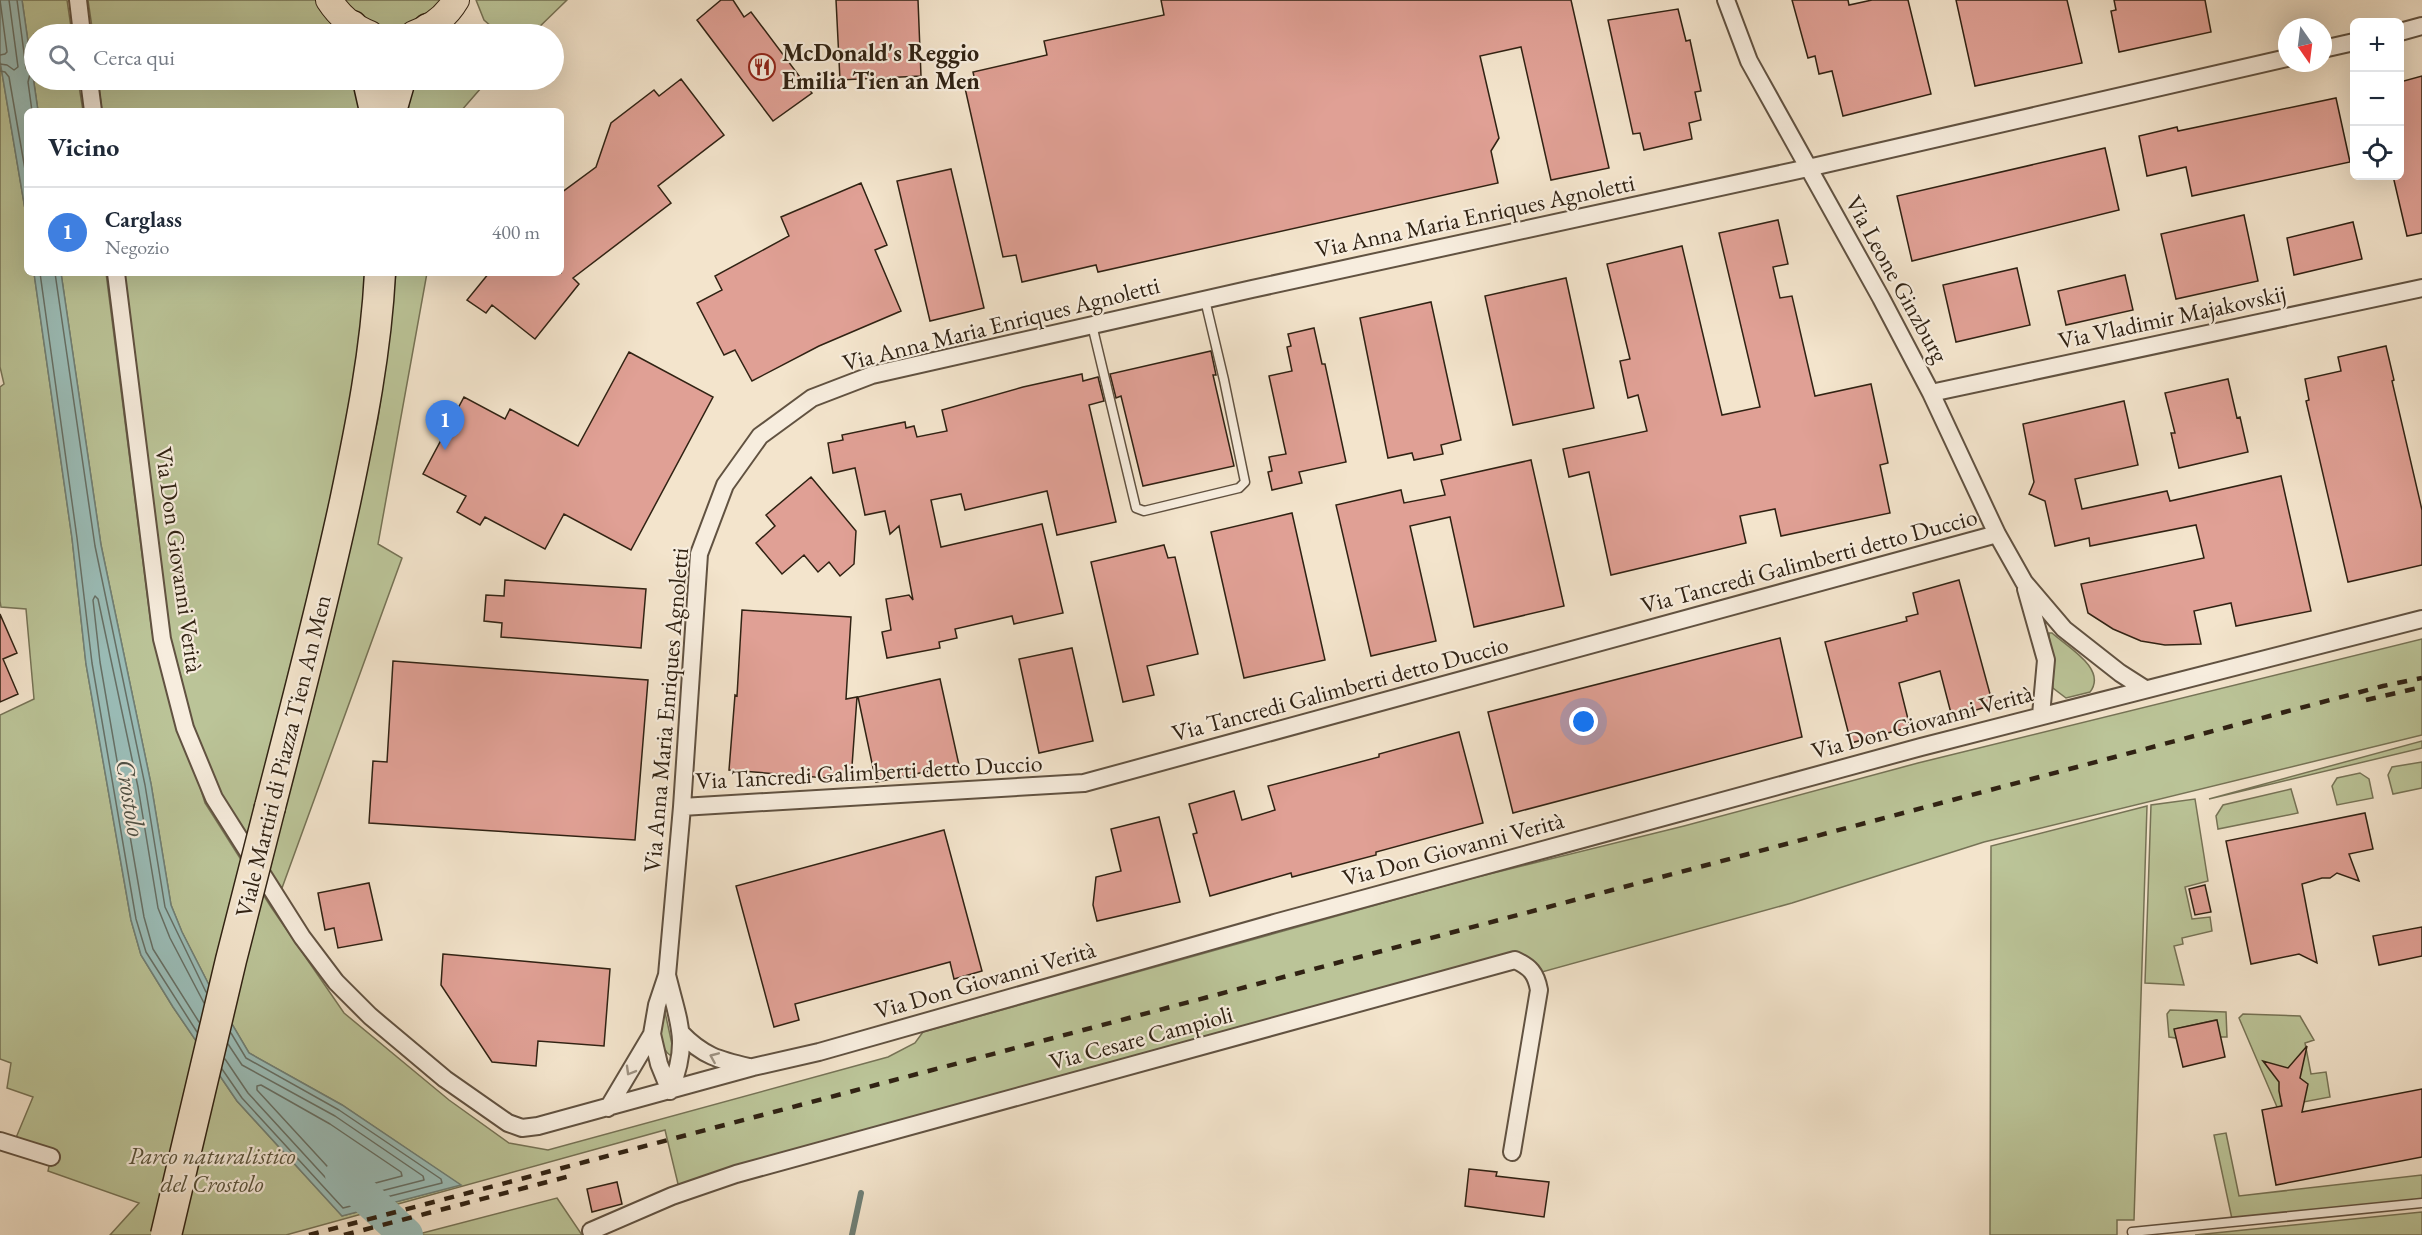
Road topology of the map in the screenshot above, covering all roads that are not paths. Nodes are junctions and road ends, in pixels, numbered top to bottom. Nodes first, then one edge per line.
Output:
1 (78, 0) edge
2 (329, 0) edge
3 (456, 0) edge
4 (1726, 0) edge
5 (81, 24) edge
6 (350, 24) edge
7 (434, 24) edge
8 (2422, 26) edge
9 (2404, 31) edge
10 (2350, 43) edge
11 (2332, 47) edge
12 (2278, 60) edge
13 (90, 90) edge
14 (370, 90) edge
15 (397, 90) edge
16 (93, 108) edge
17 (374, 108) edge
18 (392, 108) edge
19 (1808, 168) junction
20 (116, 276) edge
21 (380, 276) edge
22 (2422, 288) edge
23 (1205, 300) junction
24 (1092, 325) junction
25 (1931, 393) junction
26 (1997, 534) junction
27 (2024, 582) junction
28 (2422, 619) edge
29 (2145, 689) junction
30 (2041, 715) junction
31 (682, 807) junction
32 (667, 975) junction
33 (681, 1033) junction
34 (652, 1034) junction
35 (753, 1067) junction
36 (669, 1090) junction
37 (608, 1108) junction
38 (0, 1141) edge
39 (1512, 1152) dead end
40 (51, 1157) dead end
41 (2422, 1203) edge
42 (2132, 1232) dead end
43 (166, 1235) edge
44 (594, 1235) edge

1 - 5 street
2 - 6 main road
3 - 7 main road
4 - 19 street, Via Leone Ginzburg
8 - 9 street
10 - 11 street
12 - 19 street
13 - 16 street
14 - 17 highway
15 - 18 highway
19 - 23 street, Via Anna Maria Enriques Agnoletti
19 - 25 street, Via Leone Ginzburg
20 - 37 street, Via Don Giovanni Verità
21 - 43 highway, Viale Martiri di Piazza Tien An Men, bridge
22 - 25 street, Via Vladimir Majakovskij
23 - 24 street, Via Anna Maria Enriques Agnoletti
23 - 24 lane
24 - 31 street, Via Anna Maria Enriques Agnoletti
25 - 26 street, Via Leone Ginzburg
26 - 27 street, Via Leone Ginzburg
26 - 31 street, Via Tancredi Galimberti detto Duccio
27 - 29 street, Via Leone Ginzburg
27 - 30 street, Via Leone Ginzburg
28 - 29 street, Via Don Giovanni Verità
29 - 30 street, Via Don Giovanni Verità
30 - 35 street, Via Don Giovanni Verità
31 - 32 street, Via Anna Maria Enriques Agnoletti
32 - 33 street, Via Anna Maria Enriques Agnoletti
32 - 34 street, Via Anna Maria Enriques Agnoletti
35 -> 33 street
33 - 36 street, Via Anna Maria Enriques Agnoletti
34 - 36 street, Via Anna Maria Enriques Agnoletti
34 -> 37 street, Via Anna Maria Enriques Agnoletti
35 - 36 street, Via Don Giovanni Verità
36 - 37 street, Via Don Giovanni Verità
38 - 40 street
39 - 44 street, Via Cesare Campioli
41 - 42 lane

